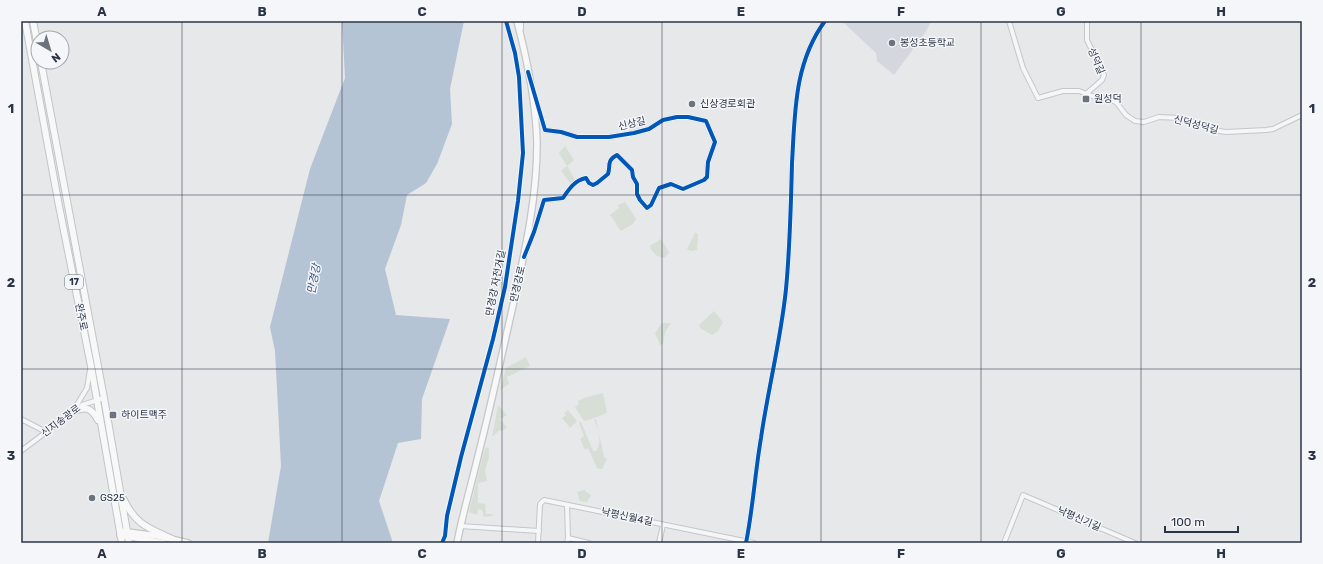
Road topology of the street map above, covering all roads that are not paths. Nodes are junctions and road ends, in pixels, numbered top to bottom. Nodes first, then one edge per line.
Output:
1 (25, 21) edge
2 (517, 21) edge
3 (521, 21) edge
4 (825, 21) edge
5 (1009, 21) edge
6 (1087, 21) edge
7 (520, 34) junction
8 (42, 70) edge
9 (528, 72) junction
10 (1086, 94) junction
11 (1302, 115) edge
12 (524, 257) junction
13 (91, 366) junction
14 (104, 398) junction
15 (96, 400) junction
16 (72, 412) junction
17 (21, 419) edge
18 (100, 422) junction
19 (46, 432) junction
20 (21, 452) edge
21 (121, 493) junction
22 (567, 505) junction
23 (663, 525) junction
24 (460, 526) junction
25 (539, 531) junction
26 (124, 533) junction
27 (172, 539) junction
28 (143, 541) edge
29 (568, 541) edge
30 (185, 542) edge
31 (746, 542) edge
32 (122, 543) edge
33 (129, 543) edge
34 (164, 543) edge
35 (457, 543) edge
36 (538, 543) edge
37 (589, 543) edge
38 (659, 543) edge
39 (754, 543) edge
40 (1004, 543) edge
41 (1135, 543) edge

1 - 13 main road, 완주로 / 17
2 - 7 street, 만경강로
3 - 7 street
4 - 31 street
5 - 10 street, 신덕성덕길
6 - 10 street, 성덕길
7 - 9 street, 만경강로
8 - 14 main road, 완주로 / 17
9 - 12 street, 만경강로
9 - 12 street, 신상길
10 - 11 street, 신덕성덕길
12 - 24 street, 만경강로
13 - 15 main road, 완주로 / 17
13 - 16 street
14 - 15 street, 신지송광로
14 - 21 main road, 완주로 / 17
15 - 16 street, 신지송광로
15 - 18 main road, 완주로 / 17
16 - 18 main road
16 - 19 street, 신지송광로
17 - 19 street
18 - 26 main road, 완주로 / 17
19 - 20 street, 신지송광로
21 - 26 main road, 완주로 / 17
21 - 27 main road
22 - 23 street, 낙평신월4길
22 - 25 street, 낙평신월4길
22 - 29 street
23 - 31 street, 낙평신월4길
23 - 38 street
24 - 25 street
24 - 35 street, 만경강로
25 - 36 street, 낙평신월4길
26 - 27 street
26 - 28 street
26 - 32 main road, 완주로 / 17
26 - 33 main road, 완주로 / 17
27 - 30 street
28 - 34 street
29 - 37 street
31 - 39 street, 낙평신월4길
40 - 41 street, 낙평신기길

